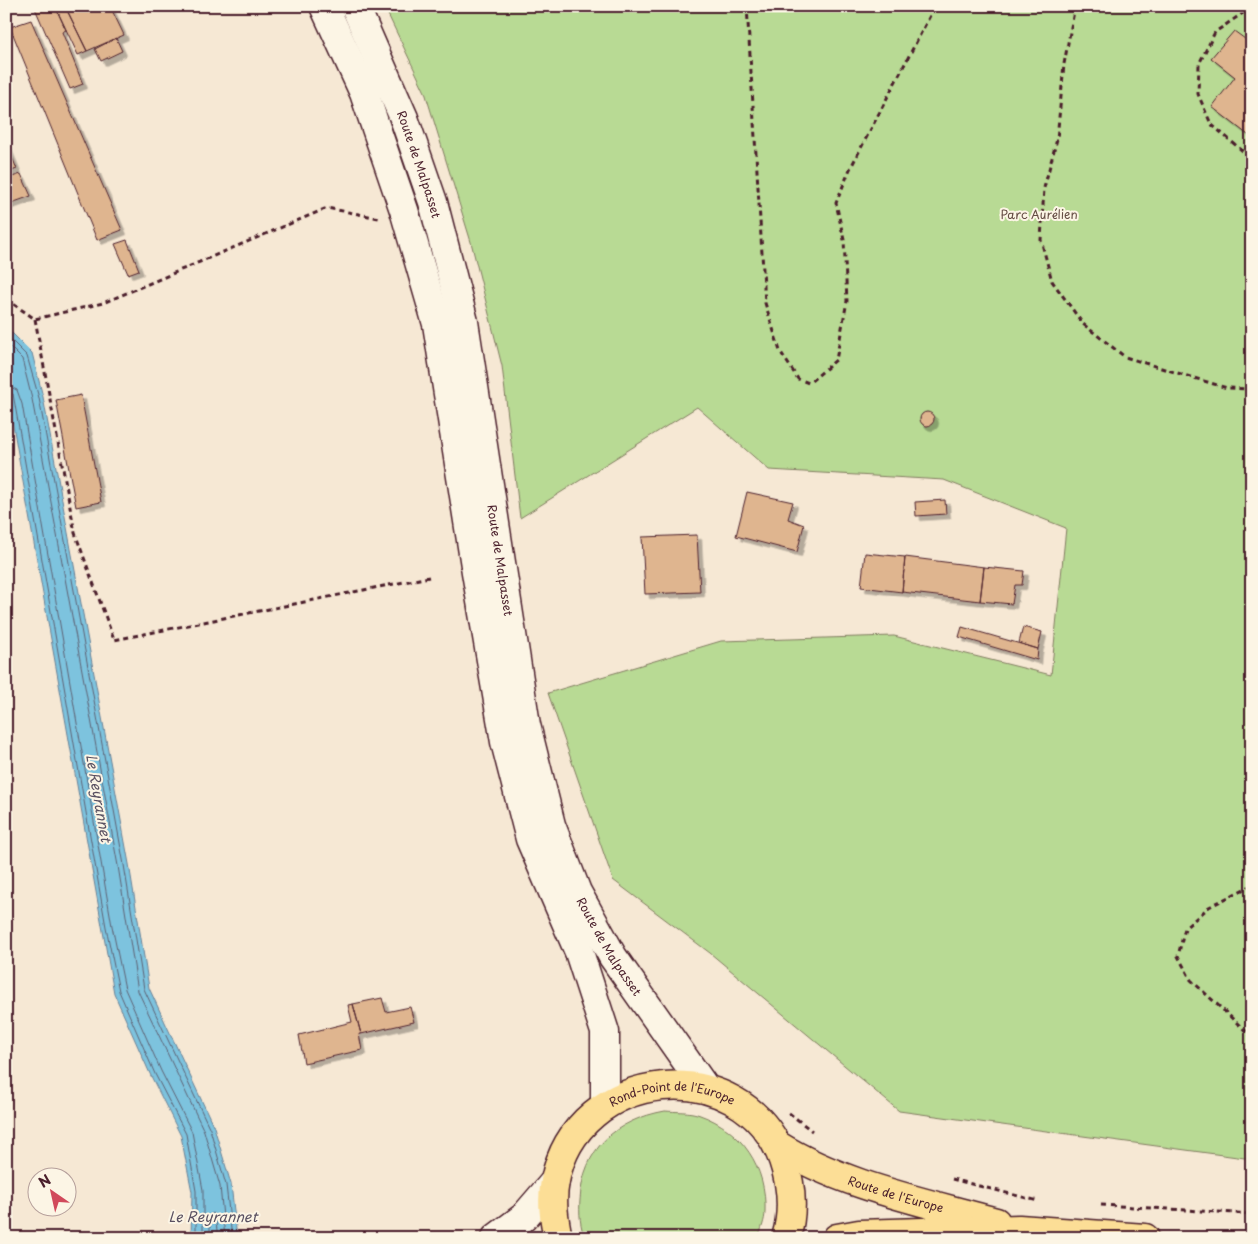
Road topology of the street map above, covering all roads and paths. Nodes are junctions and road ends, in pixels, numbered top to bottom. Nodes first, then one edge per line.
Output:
1 (324, 6) edge
2 (355, 6) edge
3 (747, 6) edge
4 (935, 6) edge
5 (1075, 6) edge
6 (1252, 7) edge
7 (1252, 159) edge
8 (404, 210) junction
9 (6, 299) edge
10 (35, 320) junction
11 (1252, 389) edge
12 (488, 570) junction
13 (429, 578) dead end
14 (1252, 886) edge
15 (1252, 1037) edge
16 (706, 1089) junction
17 (606, 1105) junction
18 (785, 1110) dead end
19 (816, 1134) dead end
20 (777, 1145) junction
21 (947, 1178) dead end
22 (555, 1181) junction
23 (1040, 1202) dead end
24 (1097, 1205) dead end
25 (1252, 1214) edge
26 (1019, 1229) junction
27 (496, 1238) edge
28 (558, 1238) edge
29 (786, 1238) edge
30 (837, 1238) edge
31 (1145, 1238) edge

1 - 8 main road, Route de Malpasset
2 - 12 main road, Route de Malpasset
3 - 4 path
5 - 11 path
6 - 7 path
8 - 10 path
8 - 12 main road, Route de Malpasset
9 - 10 path
10 - 13 path
12 - 16 main road, Route de Malpasset
12 - 17 main road, Route de Malpasset
14 - 15 path
16 - 17 main road, Rond-Point de l'Europe
16 - 20 main road, Rond-Point de l'Europe
17 - 22 main road, Rond-Point de l'Europe
18 - 19 path
20 - 26 main road, Route de l'Europe
20 - 29 main road, Rond-Point de l'Europe
21 - 23 path
22 - 27 main road
22 - 28 main road, Rond-Point de l'Europe
24 - 25 path
26 - 30 main road, Route de l'Europe
26 - 31 main road, Route de l'Europe

